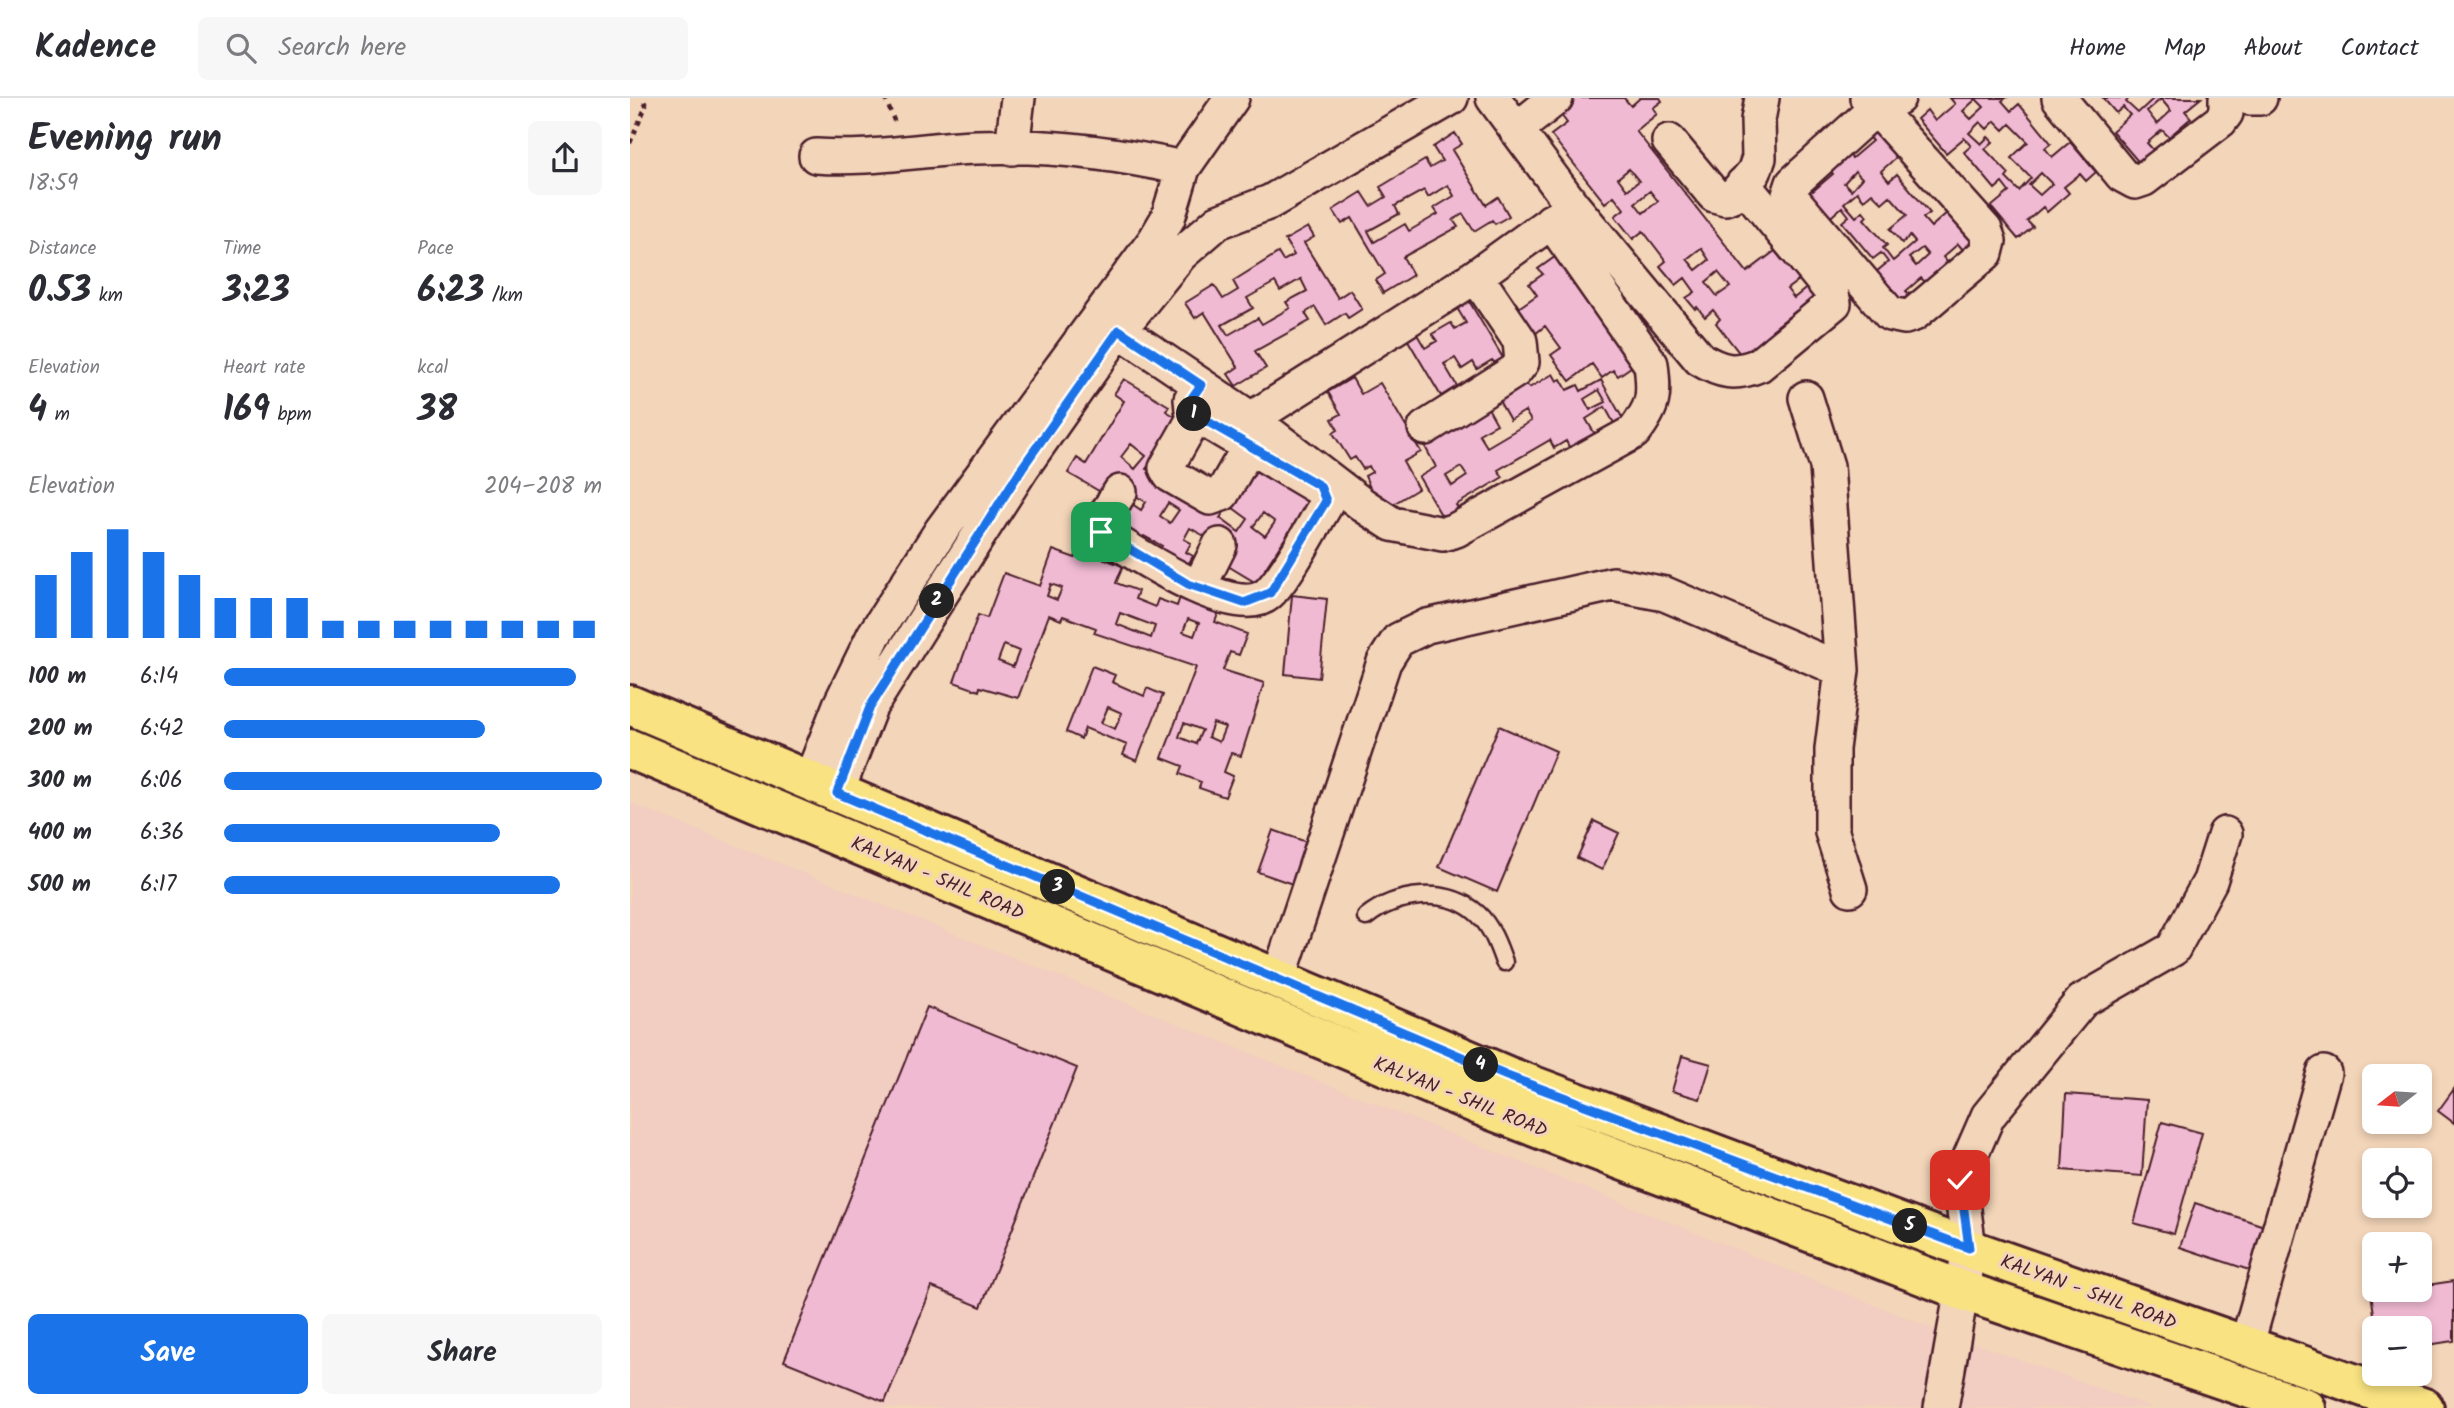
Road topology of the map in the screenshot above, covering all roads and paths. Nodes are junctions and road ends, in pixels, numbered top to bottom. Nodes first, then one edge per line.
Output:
1 (643, 98) edge
2 (1018, 98) edge
3 (1231, 98) edge
4 (1451, 98) edge
5 (1493, 98) edge
6 (1556, 98) edge
7 (1762, 98) edge
8 (2059, 98) edge
9 (2226, 98) edge
10 (2249, 98) edge
11 (2260, 98) edge
12 (1880, 101) edge
13 (1516, 130) junction
14 (1670, 141) dead end
15 (630, 143) edge
16 (1012, 148) junction
17 (816, 156) dead end
18 (1183, 168) junction
19 (1743, 184) junction
20 (1562, 214) junction
21 (1476, 276) junction
22 (1119, 330) junction
23 (1806, 398) dead end
24 (1198, 400) junction
25 (1425, 428) dead end
26 (1251, 432) junction
27 (1121, 492) dead end
28 (1220, 545) dead end
29 (1199, 587) junction
30 (1842, 670) junction
31 (630, 705) edge
32 (630, 748) edge
33 (823, 787) junction
34 (2225, 834) dead end
35 (1850, 889) dead end
36 (1366, 917) dead end
37 (1504, 962) dead end
38 (1278, 980) junction
39 (2324, 1073) dead end
40 (1969, 1248) junction
41 (1961, 1290) junction
42 (2246, 1347) junction
43 (1941, 1408) edge
44 (2306, 1408) edge
45 (2424, 1408) edge

1 - 15 path
2 - 16 street
3 - 18 street
4 - 22 street
5 - 13 street
6 - 13 street
7 - 19 street
8 - 9 street
10 - 11 street
12 - 12 street
13 - 20 street
14 - 19 street
16 - 17 street
16 - 18 street
18 - 33 street
19 - 20 street
20 - 21 street
20 - 26 street
21 - 25 street
21 - 26 street
22 - 24 street
22 - 33 street
23 - 30 street
24 - 26 street
24 - 26 street
26 - 29 street
27 - 29 street
28 - 29 street
30 - 35 street
30 - 38 street
31 - 33 main road, KALYAN - SHIL ROAD
32 - 41 main road, KALYAN - SHIL ROAD
33 - 38 main road, KALYAN - SHIL ROAD
34 - 40 street
36 - 37 lane
38 - 40 main road, KALYAN - SHIL ROAD
39 - 42 street
40 - 41 street
40 - 42 main road, KALYAN - SHIL ROAD
41 - 43 street
41 - 44 main road, KALYAN - SHIL ROAD
42 - 45 main road, KALYAN - SHIL ROAD

